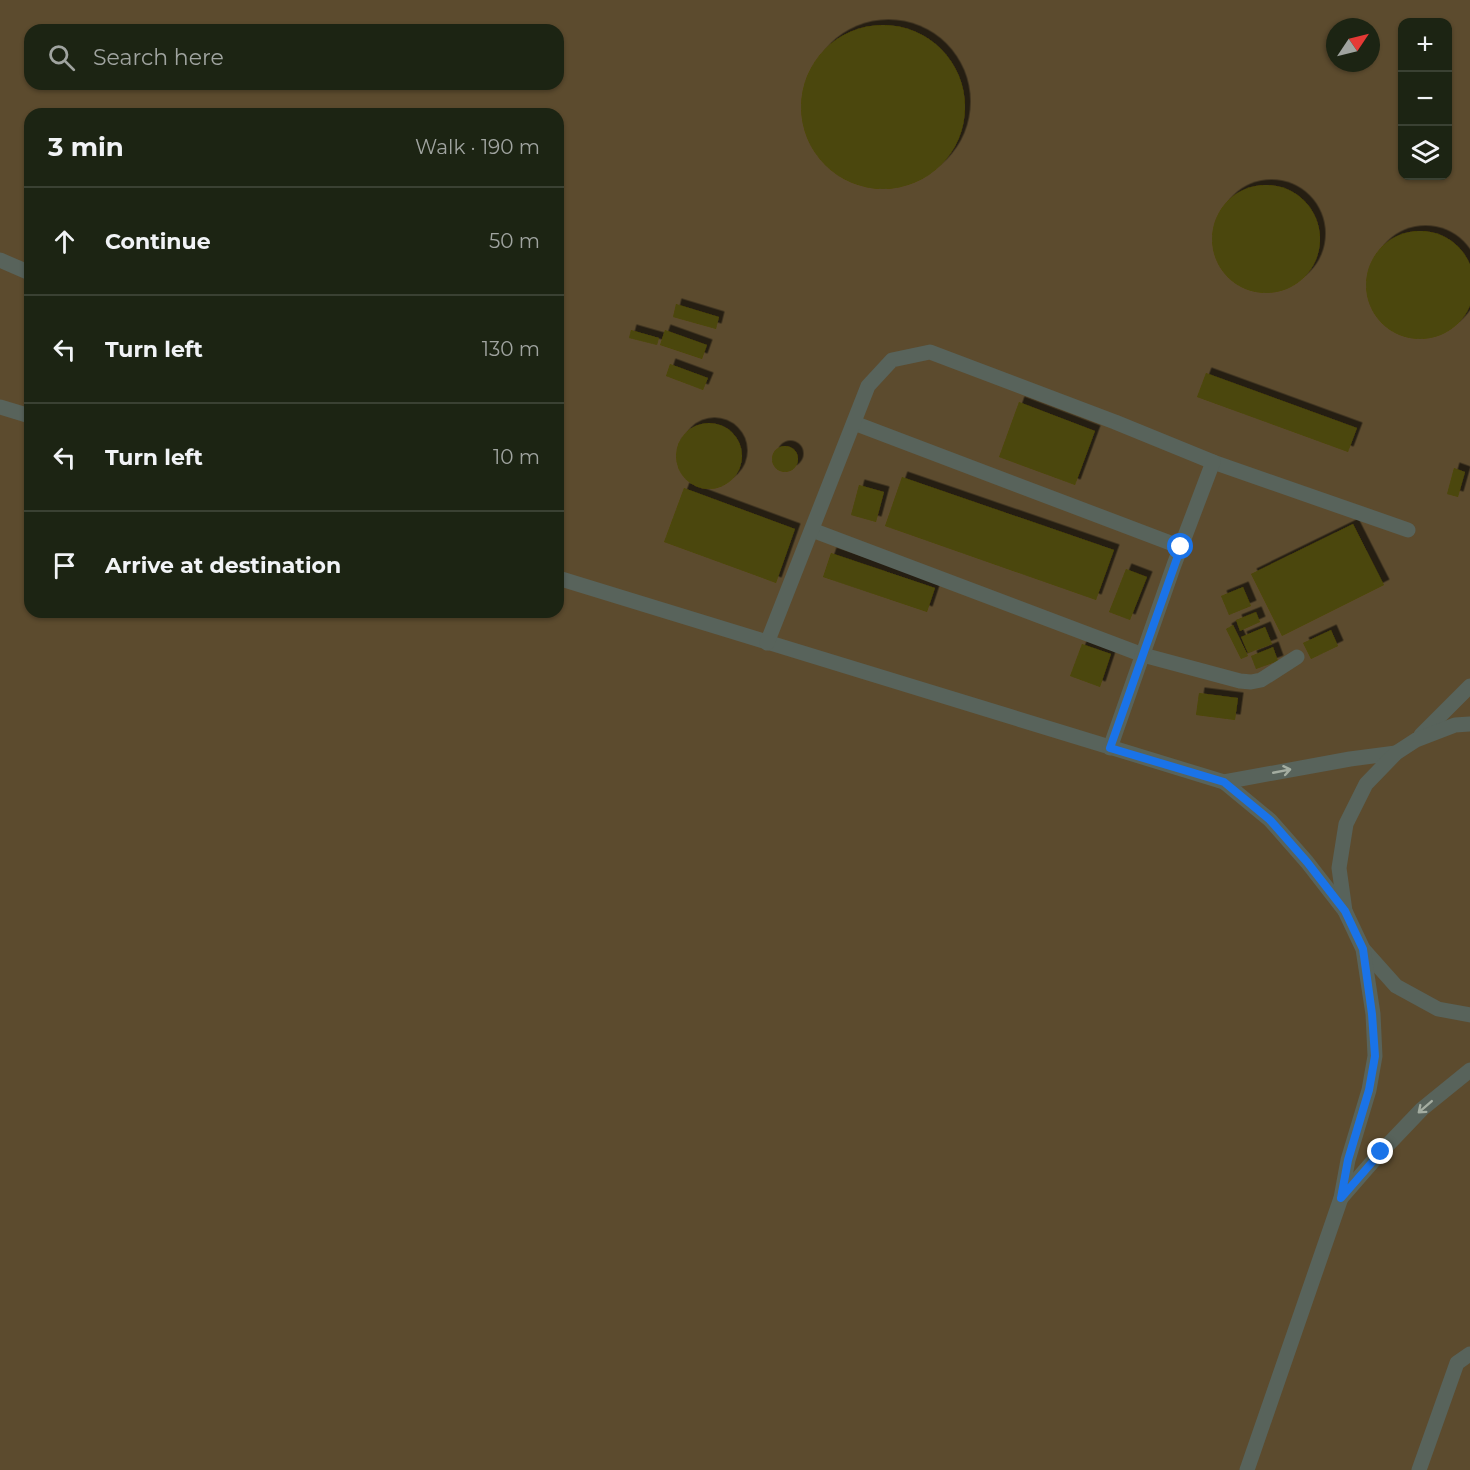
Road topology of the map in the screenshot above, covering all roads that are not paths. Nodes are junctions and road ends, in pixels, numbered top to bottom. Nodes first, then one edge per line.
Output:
1 (0, 260) edge
2 (24, 270) edge
3 (0, 407) edge
4 (24, 414) edge
5 (854, 423) junction
6 (1213, 462) junction
7 (812, 530) junction
8 (1408, 530) dead end
9 (1181, 547) junction
10 (564, 580) edge
11 (767, 643) junction
12 (1143, 655) junction
13 (1297, 657) dead end
14 (1470, 686) edge
15 (1470, 724) edge
16 (1416, 740) junction
17 (1110, 748) junction
18 (1396, 753) junction
19 (1224, 782) junction
20 (1345, 911) junction
21 (1363, 949) junction
22 (1470, 1015) edge
23 (1470, 1070) edge
24 (1341, 1198) junction
25 (1470, 1354) edge
26 (1247, 1470) edge
27 (1419, 1470) edge

1 - 2 street
3 - 4 street
5 - 6 street
5 - 7 street
5 - 9 street
6 - 8 street
6 - 9 street
7 - 11 street
7 - 12 street
9 - 12 street
10 - 11 street
11 - 17 street
12 - 13 street
12 - 17 street
14 - 16 street
15 - 16 street
16 - 18 street
17 - 19 street
19 -> 18 street
18 - 20 street
19 - 20 street
20 - 21 street
21 - 22 street
21 - 24 street
23 -> 24 street
24 - 26 street
25 - 27 street

